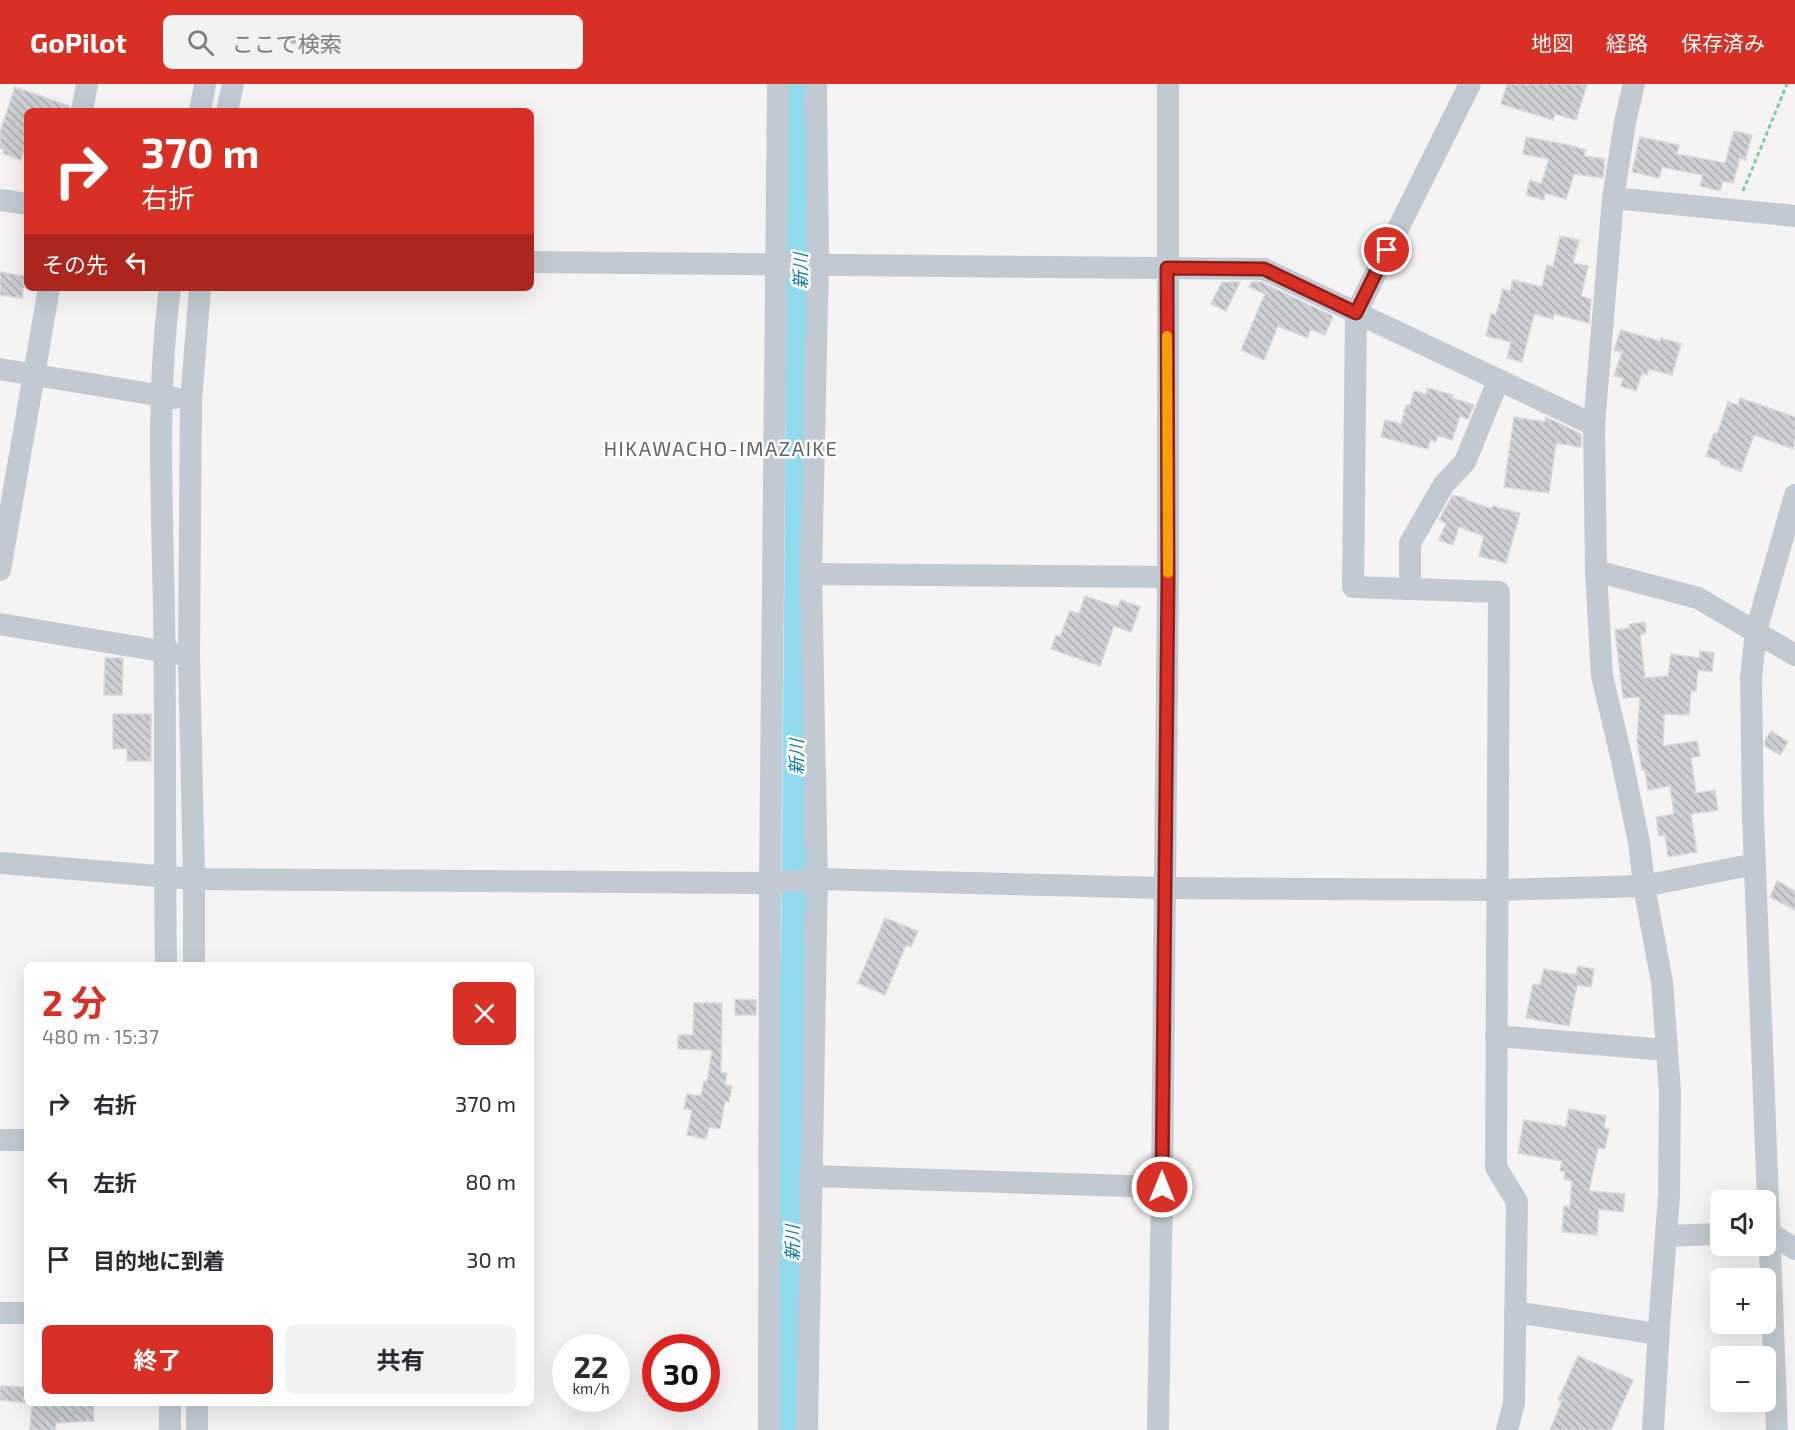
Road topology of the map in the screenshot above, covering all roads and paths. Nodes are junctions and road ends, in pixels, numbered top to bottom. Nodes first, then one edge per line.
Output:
1 (87, 84) edge
2 (206, 84) edge
3 (233, 84) edge
4 (778, 84) edge
5 (816, 84) edge
6 (1168, 84) edge
7 (1470, 84) edge
8 (1634, 84) edge
9 (1787, 84) edge
10 (83, 108) edge
11 (201, 108) edge
12 (228, 108) edge
13 (1613, 198) junction
14 (0, 200) edge
15 (24, 204) edge
16 (1736, 210) junction
17 (1795, 216) edge
18 (534, 262) edge
19 (782, 264) junction
20 (818, 264) junction
21 (1167, 268) junction
22 (49, 291) edge
23 (170, 291) edge
24 (200, 291) edge
25 (1356, 313) junction
26 (0, 369) edge
27 (34, 374) junction
28 (1498, 381) junction
29 (161, 396) junction
30 (191, 401) junction
31 (1594, 425) junction
32 (1795, 495) edge
33 (0, 570) edge
34 (1596, 571) junction
35 (811, 574) junction
36 (1168, 577) junction
37 (1410, 589) junction
38 (0, 624) edge
39 (1756, 632) junction
40 (165, 651) junction
41 (1795, 655) edge
42 (189, 656) junction
43 (0, 863) edge
44 (1755, 864) junction
45 (165, 876) junction
46 (194, 879) junction
47 (817, 879) junction
48 (777, 883) junction
49 (1644, 886) junction
50 (1165, 888) junction
51 (1496, 890) junction
52 (166, 962) edge
53 (194, 962) edge
54 (1496, 1036) junction
55 (1666, 1050) junction
56 (0, 1140) edge
57 (24, 1140) edge
58 (810, 1176) junction
59 (1162, 1187) junction
60 (1766, 1190) edge
61 (1710, 1234) edge
62 (1666, 1236) junction
63 (1776, 1238) edge
64 (1795, 1249) edge
65 (1768, 1256) edge
66 (1515, 1312) junction
67 (0, 1313) edge
68 (24, 1313) edge
69 (1658, 1334) junction
70 (171, 1406) edge
71 (197, 1406) edge
72 (170, 1430) edge
73 (197, 1430) edge
74 (769, 1430) edge
75 (807, 1430) edge
76 (1158, 1430) edge
77 (1507, 1430) edge
78 (1653, 1430) edge
79 (1777, 1430) edge

1 - 10 street
2 - 11 street
3 - 12 street
4 - 19 street
5 - 20 street
6 - 21 street
7 - 25 street
8 - 13 street
9 - 16 path
13 - 16 street
13 - 31 street
14 - 15 street
16 - 17 street
18 - 19 street
19 - 20 street
19 - 48 street
20 - 21 street
20 - 35 street
21 - 25 street
21 - 36 street
22 - 27 street
23 - 29 street
24 - 30 street
25 - 28 street
25 - 37 street
26 - 27 street
27 - 29 street
27 - 33 street
28 - 31 street
28 - 37 street
29 - 30 street
29 - 40 street
30 - 42 street
31 - 34 street
32 - 39 street
34 - 39 street
34 - 49 street
35 - 36 street
35 - 47 street
36 - 50 street
37 - 51 street
38 - 40 street
39 - 41 street
39 - 44 street
40 - 42 street
40 - 45 street
42 - 46 street
43 - 45 street
44 - 49 street
44 - 60 street
45 - 46 street
45 - 52 street
46 - 48 street
46 - 53 street
47 - 48 street
47 - 50 street
47 - 58 street
48 - 74 street
49 - 51 street
49 - 55 street
50 - 51 street
50 - 59 street
51 - 54 street
54 - 55 street
54 - 66 street
55 - 62 street
56 - 57 street
58 - 59 street
58 - 75 street
59 - 76 street
61 - 62 street
62 - 69 street
63 - 64 street
65 - 79 street
66 - 69 street
66 - 77 street
67 - 68 street
69 - 78 street
70 - 72 street
71 - 73 street

